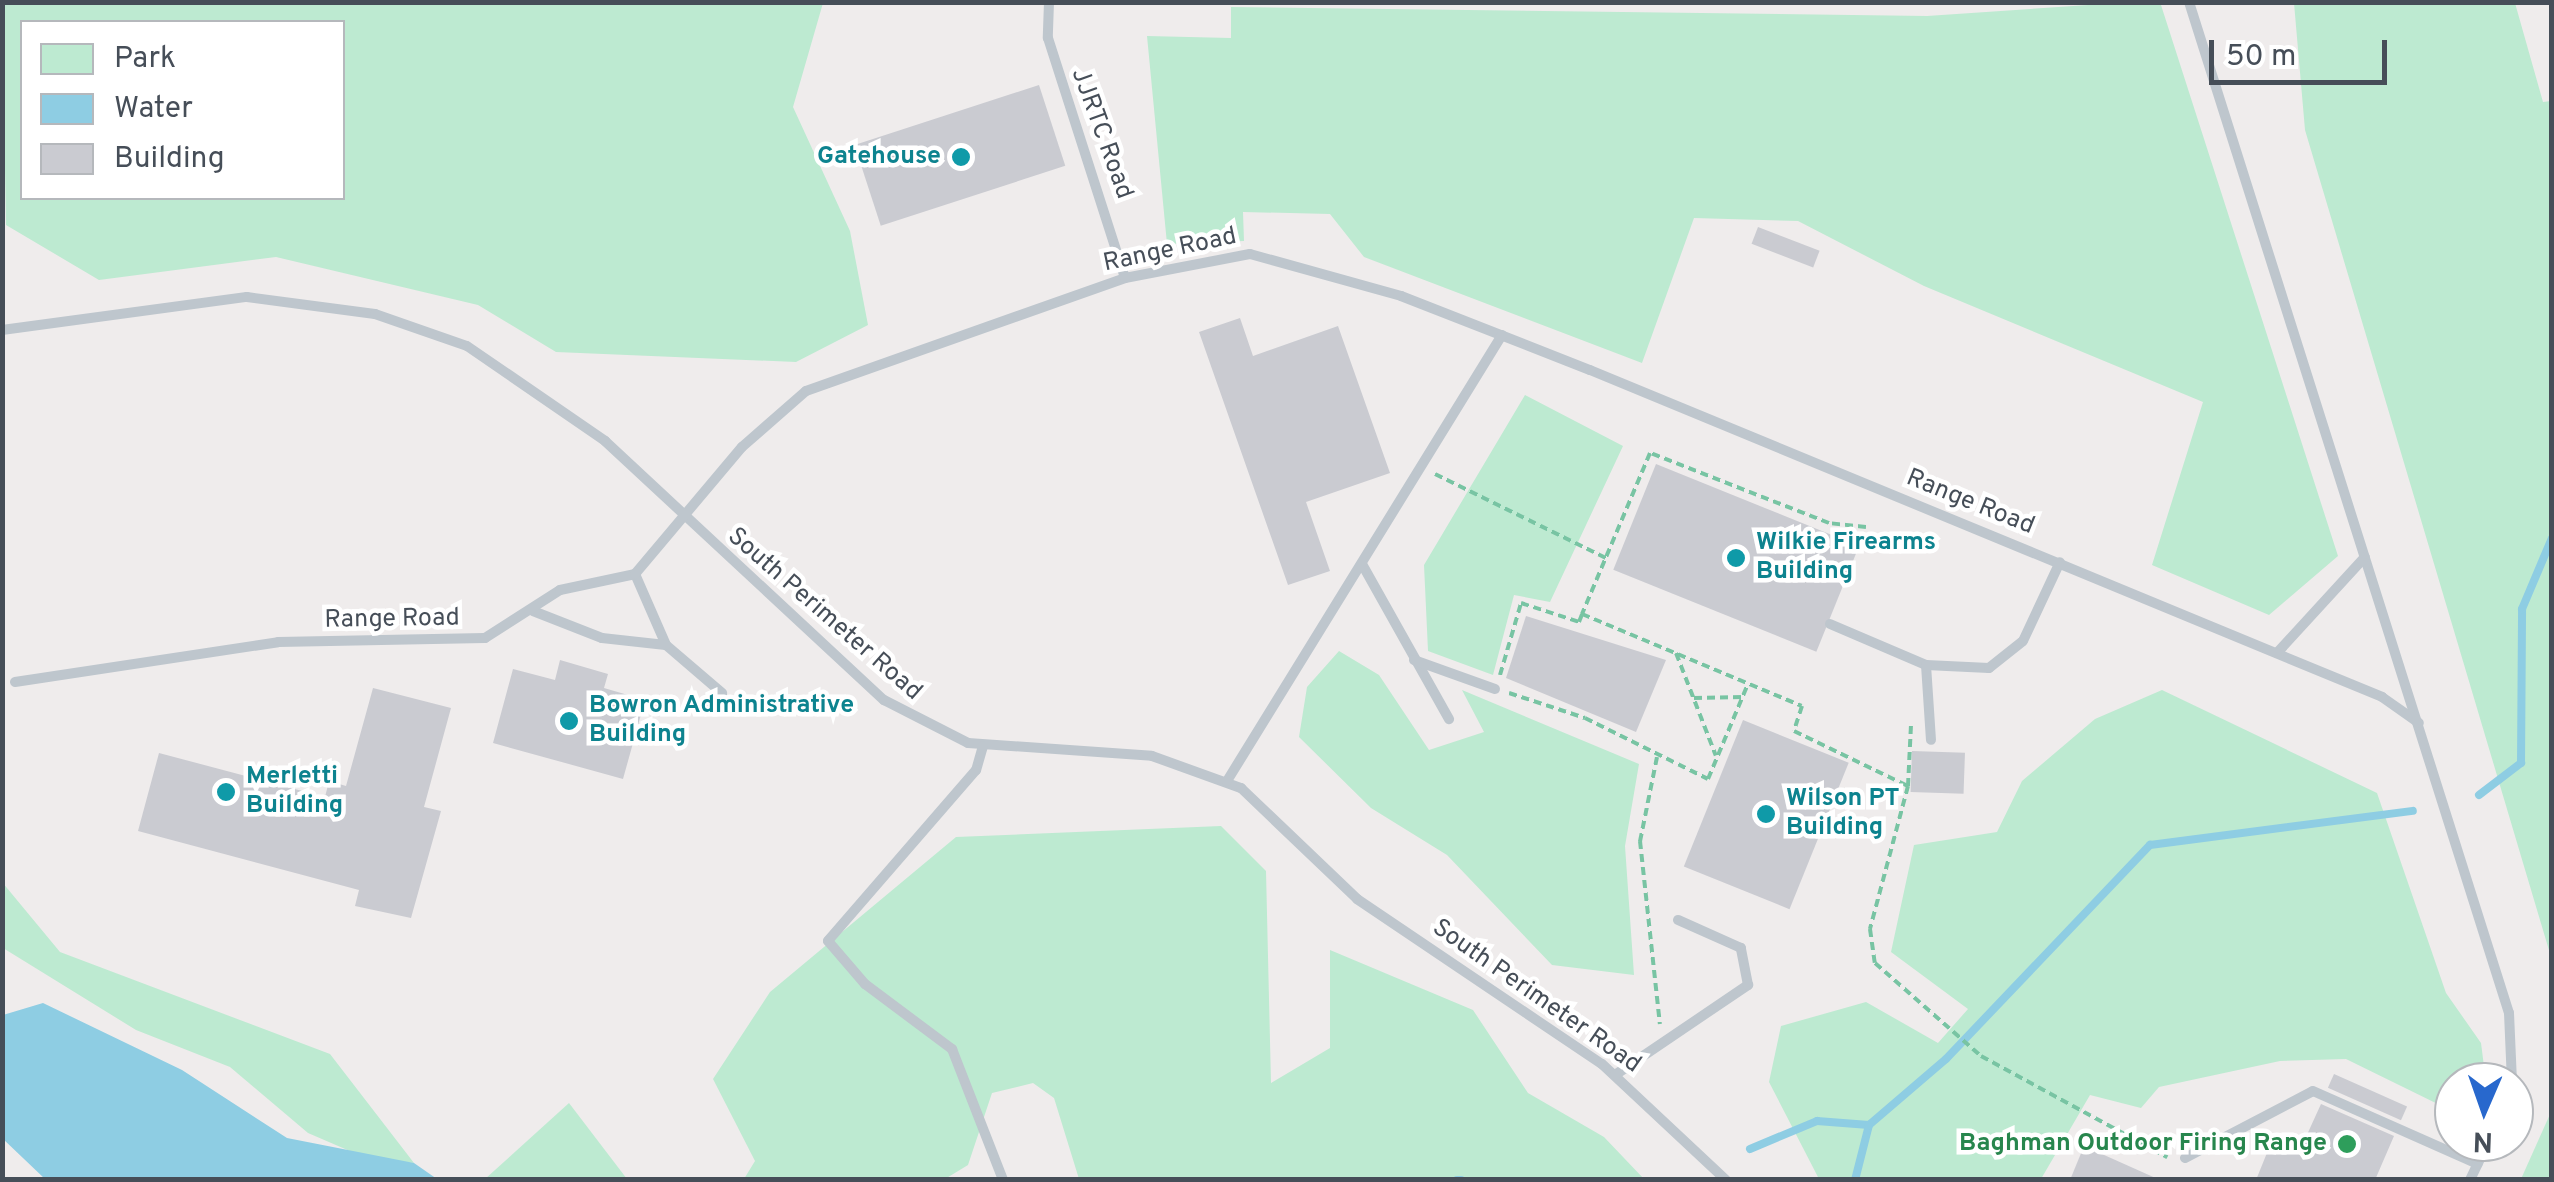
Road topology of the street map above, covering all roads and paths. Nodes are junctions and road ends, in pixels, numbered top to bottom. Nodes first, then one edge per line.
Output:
1 (1048, 2) edge
2 (2189, 2) edge
3 (1125, 278) junction
4 (2, 330) edge
5 (1502, 335) junction
6 (1420, 467) junction
7 (685, 518) junction
8 (1866, 526) dead end
9 (2365, 557) junction
10 (1606, 558) junction
11 (2060, 562) junction
12 (1362, 564) junction
13 (635, 574) junction
14 (533, 610) junction
15 (1582, 614) junction
16 (1830, 624) dead end
17 (666, 645) junction
18 (1676, 653) junction
19 (2277, 653) junction
20 (1413, 659) junction
21 (1926, 665) junction
22 (15, 682) dead end
23 (1748, 684) junction
24 (1495, 689) junction
25 (722, 693) dead end
26 (1743, 697) junction
27 (1694, 698) junction
28 (1929, 713) junction
29 (1449, 720) dead end
30 (2419, 724) junction
31 (1931, 740) dead end
32 (982, 746) junction
33 (1657, 757) junction
34 (1717, 758) junction
35 (1227, 781) junction
36 (1908, 786) junction
37 (1678, 920) dead end
38 (1661, 1044) junction
39 (2511, 1062) edge
40 (1615, 1075) junction
41 (2185, 1158) joint
42 (2478, 1164) joint
43 (1003, 1180) edge
44 (1726, 1180) edge
45 (2470, 1180) edge

1 - 3 lane, JJRTC Road
2 - 9 lane
3 - 5 lane, Range Road
3 - 7 lane, Range Road
4 - 7 lane, South Perimeter Road
5 - 6 lane
5 - 11 lane, Range Road
6 - 10 path
6 - 12 lane
7 - 13 lane, Range Road
7 - 32 lane, South Perimeter Road
8 - 10 path
9 - 19 lane
9 - 30 lane
10 - 15 path
11 - 19 lane, Range Road
11 - 21 lane
12 - 20 lane
12 - 35 lane
13 - 14 lane, Range Road
13 - 17 lane
14 - 17 lane
14 - 22 lane, Range Road
15 - 18 path
15 - 24 path
16 - 21 lane
17 - 25 lane
18 - 23 path
18 - 27 path
19 - 30 lane, Range Road
20 - 24 lane
20 - 29 lane
21 - 28 lane
23 - 26 path
23 - 36 path
24 - 33 path
26 - 27 path
26 - 34 path
27 - 34 path
28 - 31 lane
28 - 36 path
30 - 39 lane
32 - 35 lane, South Perimeter Road
32 - 43 lane
33 - 34 path
33 - 38 path
35 - 40 lane, South Perimeter Road
36 - 41 path
37 - 38 lane
38 - 40 lane
40 - 44 lane, South Perimeter Road
41 - 42 lane
42 - 45 lane

